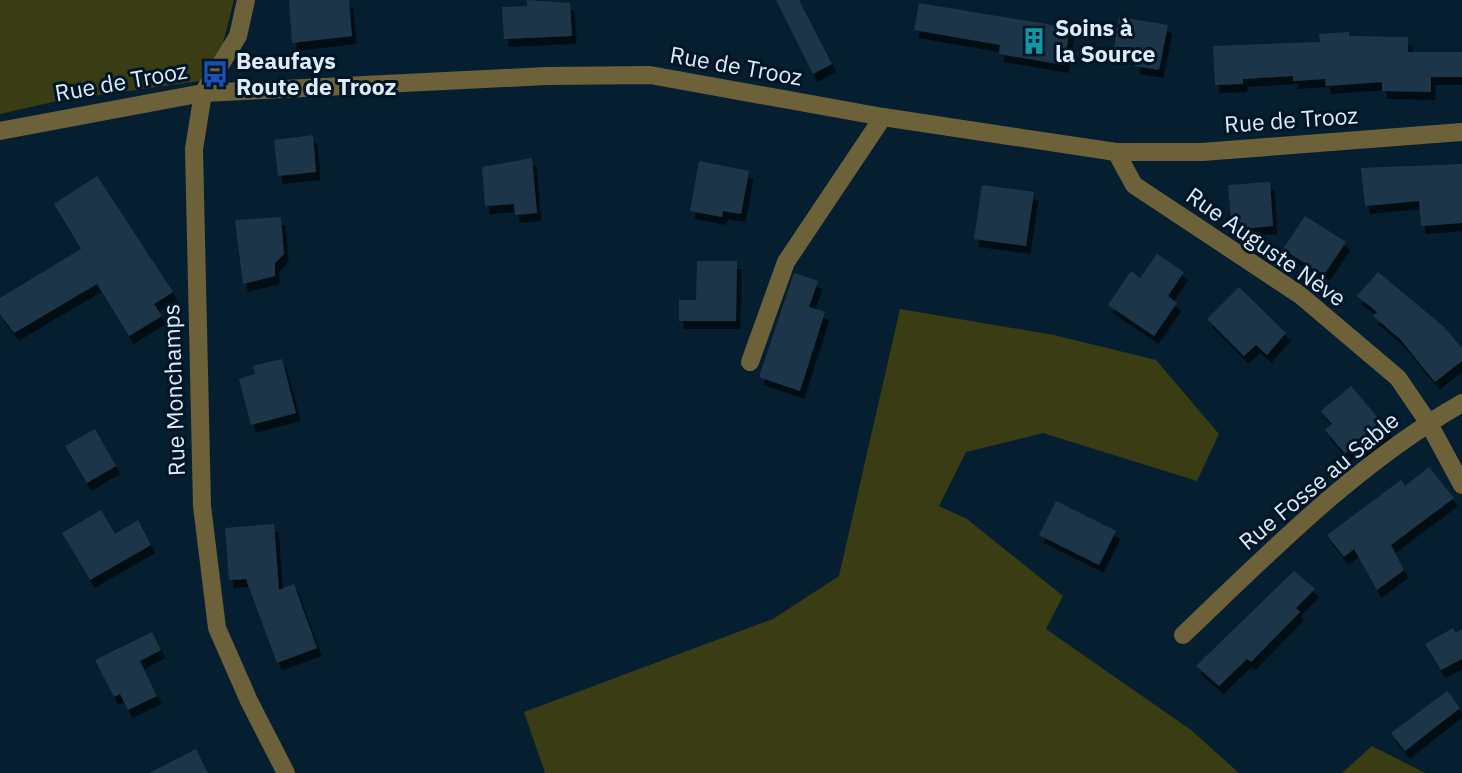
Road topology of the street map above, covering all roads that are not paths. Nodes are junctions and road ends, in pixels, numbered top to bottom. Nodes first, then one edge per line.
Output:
1 (246, 0) edge
2 (203, 93) junction
3 (883, 117) junction
4 (0, 131) edge
5 (1462, 132) edge
6 (1116, 152) junction
7 (750, 362) dead end
8 (1462, 403) edge
9 (1428, 422) junction
10 (1462, 485) edge
11 (1183, 635) dead end
12 (286, 773) edge

1 - 2 street, Rue Monchamps
2 - 3 street, Rue de Trooz
2 - 4 street, Rue de Trooz
2 - 12 street, Rue Monchamps
3 - 6 street, Rue de Trooz
3 - 7 street
5 - 6 street, Rue de Trooz
6 - 9 street, Rue Auguste Nève
8 - 9 street, Rue Fosse au Sable
9 - 10 street, Rue Auguste Nève
9 - 11 street, Rue Fosse au Sable

